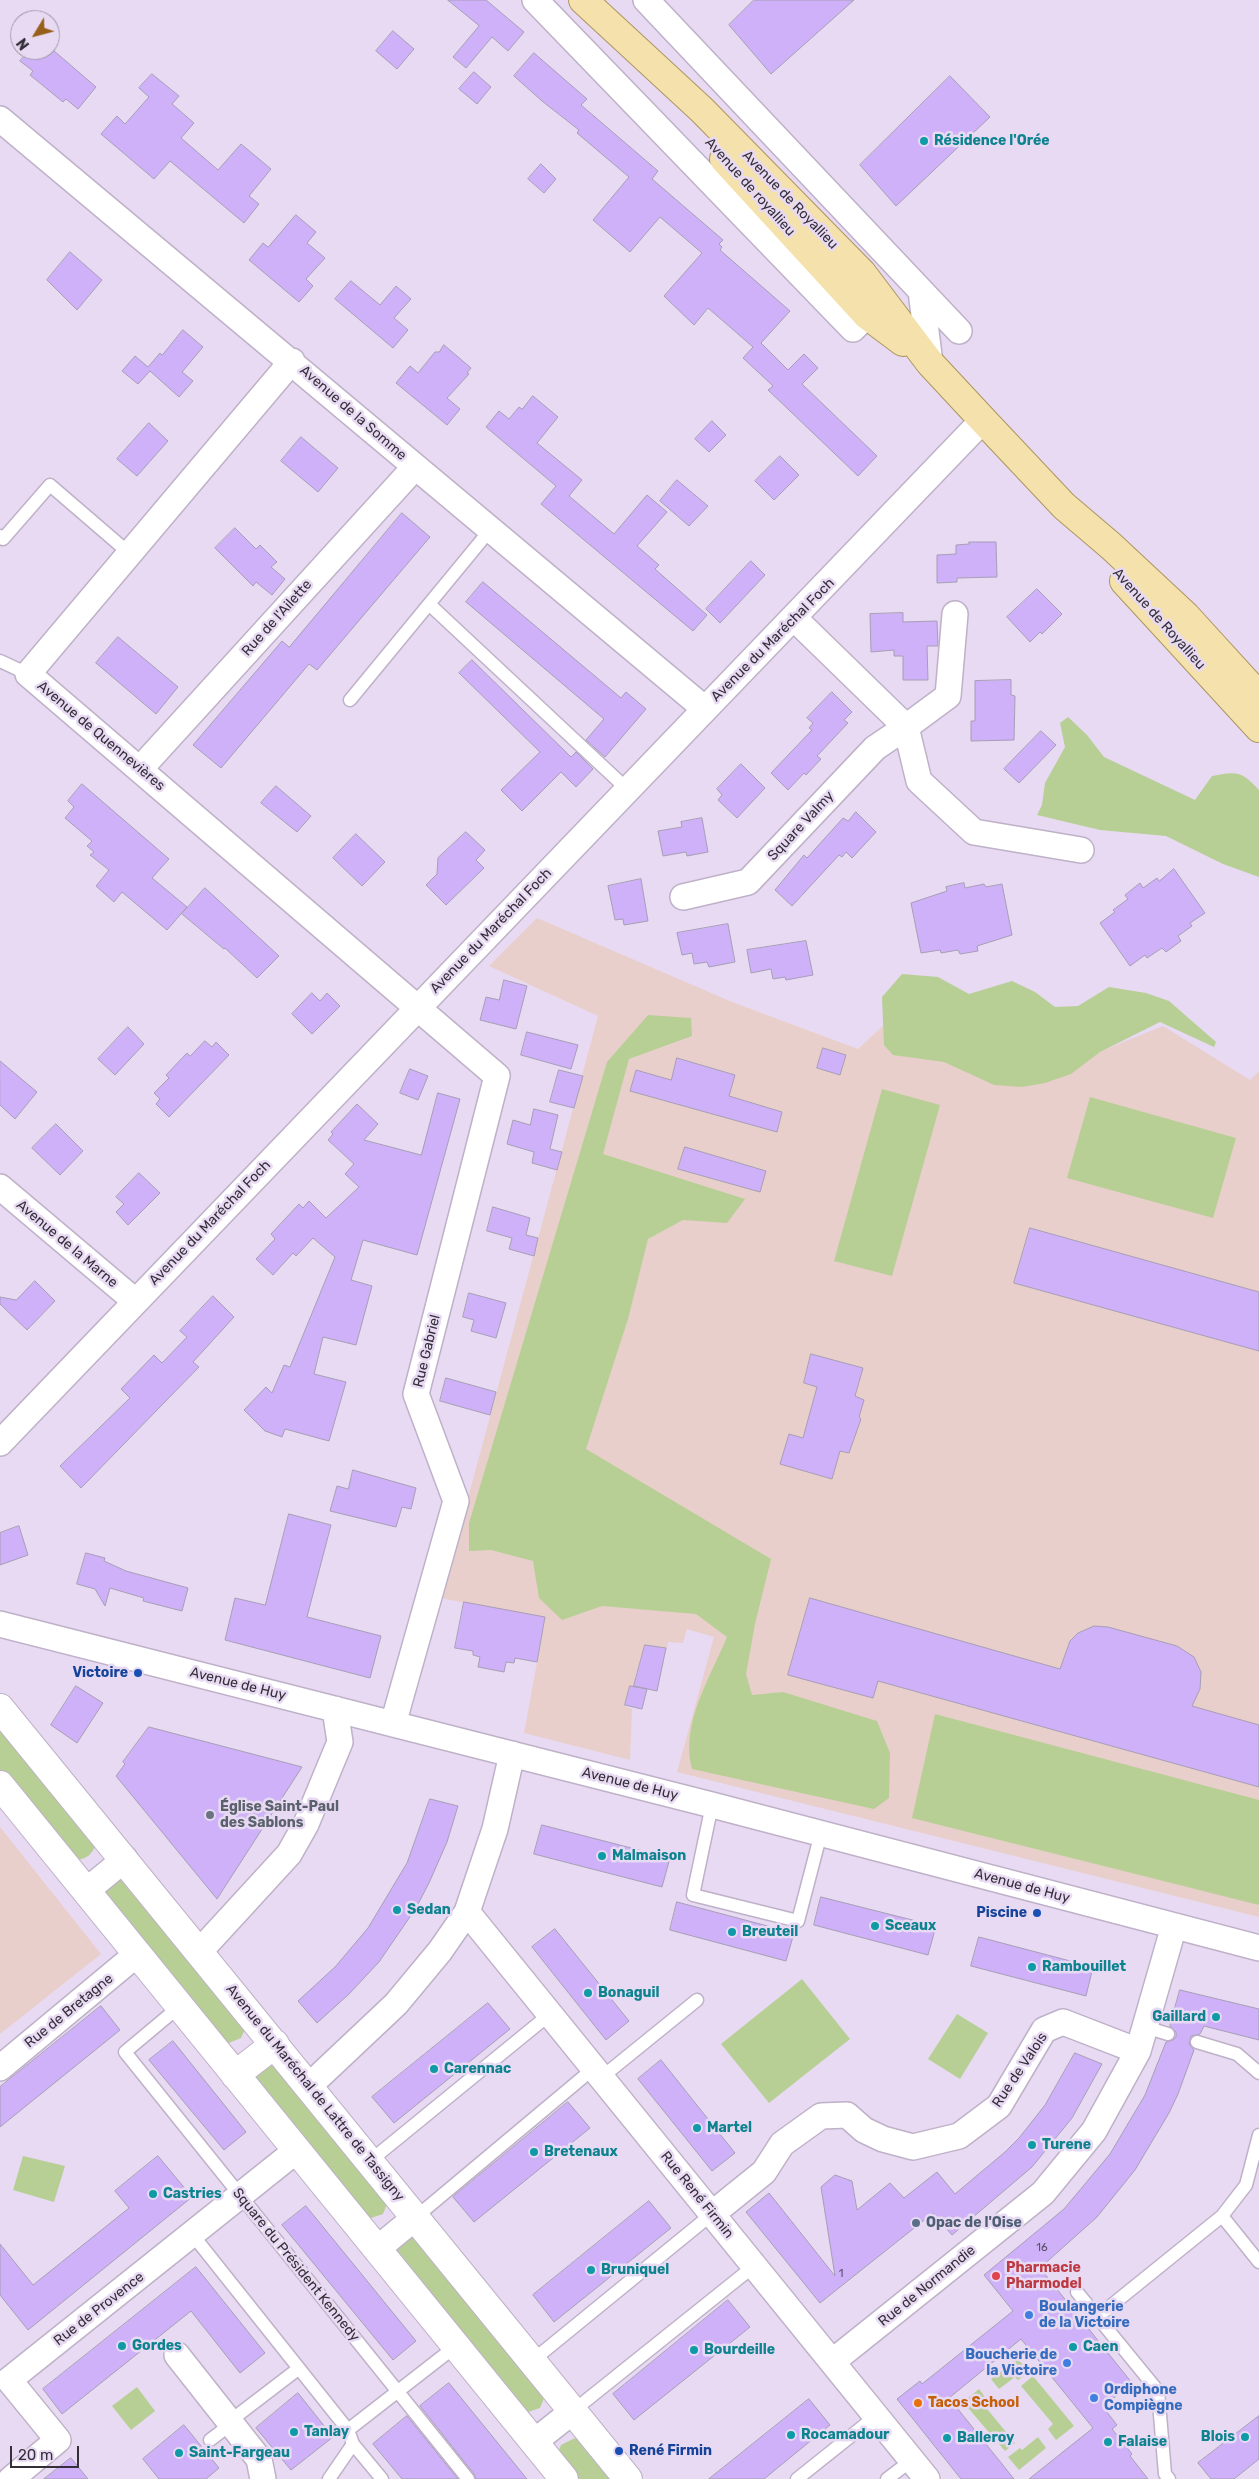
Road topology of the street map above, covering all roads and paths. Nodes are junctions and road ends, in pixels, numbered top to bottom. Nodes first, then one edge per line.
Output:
1 (535, 0) edge
2 (579, 0) edge
3 (583, 0) edge
4 (646, 0) edge
5 (0, 119) edge
6 (921, 291) junction
7 (867, 315) junction
8 (959, 331) dead end
9 (292, 361) junction
10 (930, 363) junction
11 (983, 420) junction
12 (415, 467) junction
13 (1064, 506) junction
14 (490, 530) junction
15 (0, 536) edge
16 (129, 553) junction
17 (429, 604) junction
18 (955, 614) dead end
19 (795, 619) junction
20 (0, 661) edge
21 (28, 674) junction
22 (1259, 696) edge
23 (350, 700) dead end
24 (705, 709) junction
25 (906, 727) junction
26 (1259, 728) edge
27 (140, 769) junction
28 (628, 790) junction
29 (1081, 850) dead end
30 (683, 896) dead end
31 (416, 1007) junction
32 (0, 1187) edge
33 (135, 1301) junction
34 (0, 1443) edge
35 (0, 1624) edge
36 (0, 1708) edge
37 (335, 1709) junction
38 (393, 1724) junction
39 (512, 1754) junction
40 (0, 1785) edge
41 (712, 1805) junction
42 (821, 1833) junction
43 (125, 1859) junction
44 (86, 1891) junction
45 (467, 1912) junction
46 (1174, 1926) junction
47 (1259, 1948) edge
48 (200, 1951) junction
49 (137, 1954) junction
50 (697, 2000) dead end
51 (180, 2006) junction
52 (550, 2014) junction
53 (1197, 2042) dead end
54 (275, 2044) junction
55 (1138, 2051) junction
56 (0, 2068) edge
57 (598, 2072) junction
58 (1259, 2073) edge
59 (235, 2075) junction
60 (310, 2086) junction
61 (1258, 2140) edge
62 (297, 2150) junction
63 (370, 2161) junction
64 (240, 2194) junction
65 (712, 2214) junction
66 (1222, 2216) junction
67 (416, 2217) junction
68 (192, 2234) junction
69 (377, 2249) junction
70 (1259, 2262) edge
71 (754, 2266) junction
72 (1077, 2292) dead end
73 (1097, 2317) junction
74 (456, 2346) junction
75 (177, 2355) dead end
76 (532, 2360) junction
77 (832, 2362) junction
78 (298, 2369) junction
79 (4, 2374) edge
80 (398, 2392) junction
81 (573, 2411) junction
82 (876, 2416) junction
83 (230, 2422) junction
84 (348, 2430) junction
85 (210, 2440) dead end
86 (534, 2442) junction
87 (353, 2444) junction
88 (912, 2460) junction
89 (1164, 2478) edge
90 (11, 2479) edge
91 (263, 2479) edge
92 (329, 2479) edge
93 (382, 2479) edge
94 (468, 2479) edge
95 (564, 2479) edge
96 (628, 2479) edge
97 (797, 2479) edge
98 (887, 2479) edge
99 (927, 2479) edge

1 - 7 street, Avenue de Royallieu
2 - 7 main road, Avenue de royallieu
3 - 10 main road, Avenue de Royallieu
4 - 6 street
5 - 9 street, Avenue de la Somme
6 - 8 street
6 - 10 street
7 - 10 main road, Avenue de royallieu
9 - 12 street, Avenue de la Somme
9 - 16 street, Avenue de Quennevières
10 - 11 main road
11 - 13 main road
11 - 19 street, Avenue du Maréchal Foch
12 - 14 street, Avenue de la Somme
12 - 27 street, Rue de l'Ailette
13 - 22 main road, Avenue de Royallieu
13 - 26 main road, Avenue de Royallieu
14 - 17 lane
14 - 24 street, Avenue de la Somme
15 - 16 lane
16 - 21 street, Avenue de Quennevières
17 - 23 lane
17 - 28 lane
18 - 25 street, Square Valmy
19 - 24 street, Avenue du Maréchal Foch
19 - 25 street
20 - 21 lane
21 - 27 street, Avenue de Quennevières
24 - 28 street, Avenue du Maréchal Foch
25 - 29 street
25 - 30 street, Square Valmy
27 - 31 street, Avenue de Quennevières
28 - 31 street, Avenue du Maréchal Foch
31 - 33 street, Avenue du Maréchal Foch
31 - 38 street, Rue Gabriel
32 - 33 street, Avenue de la Marne
33 - 34 street, Avenue du Maréchal Foch
35 - 37 street, Avenue de Huy
36 - 43 street, Avenue du Maréchal de Lattre de Tassigny
37 - 38 street, Avenue de Huy
37 - 48 street
38 - 39 street, Avenue de Huy
39 - 41 street, Avenue de Huy
39 - 45 street
40 - 44 street
41 - 42 street, Avenue de Huy
41 - 42 lane
42 - 46 street, Avenue de Huy
43 - 44 street
43 - 48 street, Avenue du Maréchal de Lattre de Tassigny
44 - 49 street
45 - 52 street, Rue René Firmin
45 - 60 street
46 - 47 street, Avenue de Huy
46 - 55 street, Rue de Normandie
48 - 54 street, Avenue du Maréchal de Lattre de Tassigny
49 - 51 street
49 - 56 street, Rue de Bretagne
50 - 57 lane
51 - 59 street
51 - 64 lane, Square du Président Kennedy
52 - 57 street, Rue René Firmin
52 - 63 lane
53 - 58 lane
54 - 59 street
54 - 60 street, Avenue du Maréchal de Lattre de Tassigny
55 - 65 street, Rue de Valois
55 - 77 street, Rue de Normandie
57 - 65 street, Rue René Firmin
57 - 67 lane
59 - 62 street
60 - 63 street, Avenue du Maréchal de Lattre de Tassigny
61 - 66 lane
62 - 64 street, Rue de Provence
62 - 69 street
63 - 67 street, Avenue du Maréchal de Lattre de Tassigny
64 - 68 street, Rue de Provence
64 - 80 lane, Square du Président Kennedy
65 - 71 street, Rue René Firmin
65 - 76 lane
66 - 70 lane
66 - 73 lane
67 - 69 street
67 - 76 street, Avenue du Maréchal de Lattre de Tassigny
68 - 78 lane
68 - 79 street, Rue de Provence
69 - 74 street
71 - 77 street, Rue René Firmin
71 - 81 lane
72 - 73 lane
73 - 89 lane
74 - 80 lane
74 - 86 street
75 - 83 street
76 - 81 street, Avenue du Maréchal de Lattre de Tassigny
77 - 82 street, Rue René Firmin
78 - 83 lane
78 - 84 lane
79 - 90 street, Rue de Provence
80 - 84 lane
80 - 94 lane, Square du Président Kennedy
81 - 86 street
81 - 96 street, Avenue du Maréchal de Lattre de Tassigny
82 - 88 street, Rue René Firmin
82 - 97 lane
83 - 85 lane
83 - 91 street
84 - 87 lane
86 - 95 street
87 - 92 lane
87 - 93 lane
88 - 98 lane
88 - 99 street, Rue René Firmin

